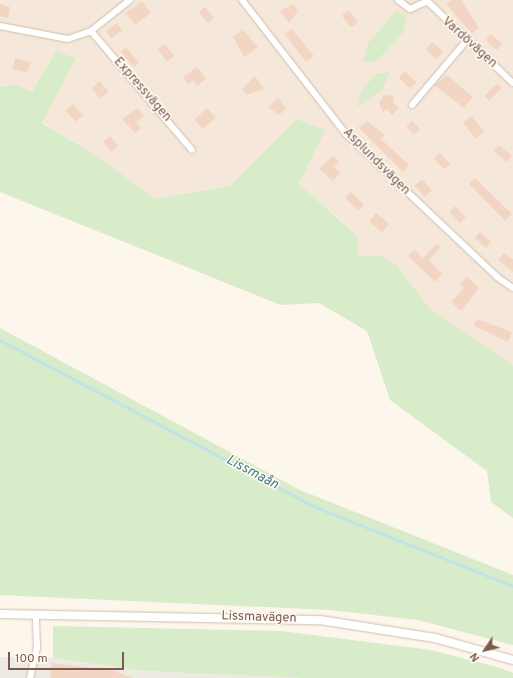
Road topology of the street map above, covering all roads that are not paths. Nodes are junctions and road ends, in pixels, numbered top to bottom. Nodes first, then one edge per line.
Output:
1 (130, 0) edge
2 (242, 0) edge
3 (398, 0) edge
4 (426, 1) edge
5 (0, 26) edge
6 (91, 31) junction
7 (466, 41) junction
8 (513, 83) edge
9 (412, 105) dead end
10 (192, 150) dead end
11 (513, 288) edge
12 (0, 614) edge
13 (36, 614) junction
14 (513, 660) edge
15 (30, 678) edge

1 - 6 street
2 - 11 street, Asplundsvägen
3 - 4 street, Vardövägen
4 - 7 street, Vardövägen
5 - 6 street
6 - 10 street, Expressvägen
7 - 8 street, Vardövägen
7 - 9 street
12 - 13 street, Lissmavägen
13 - 14 street, Lissmavägen
13 - 15 street

